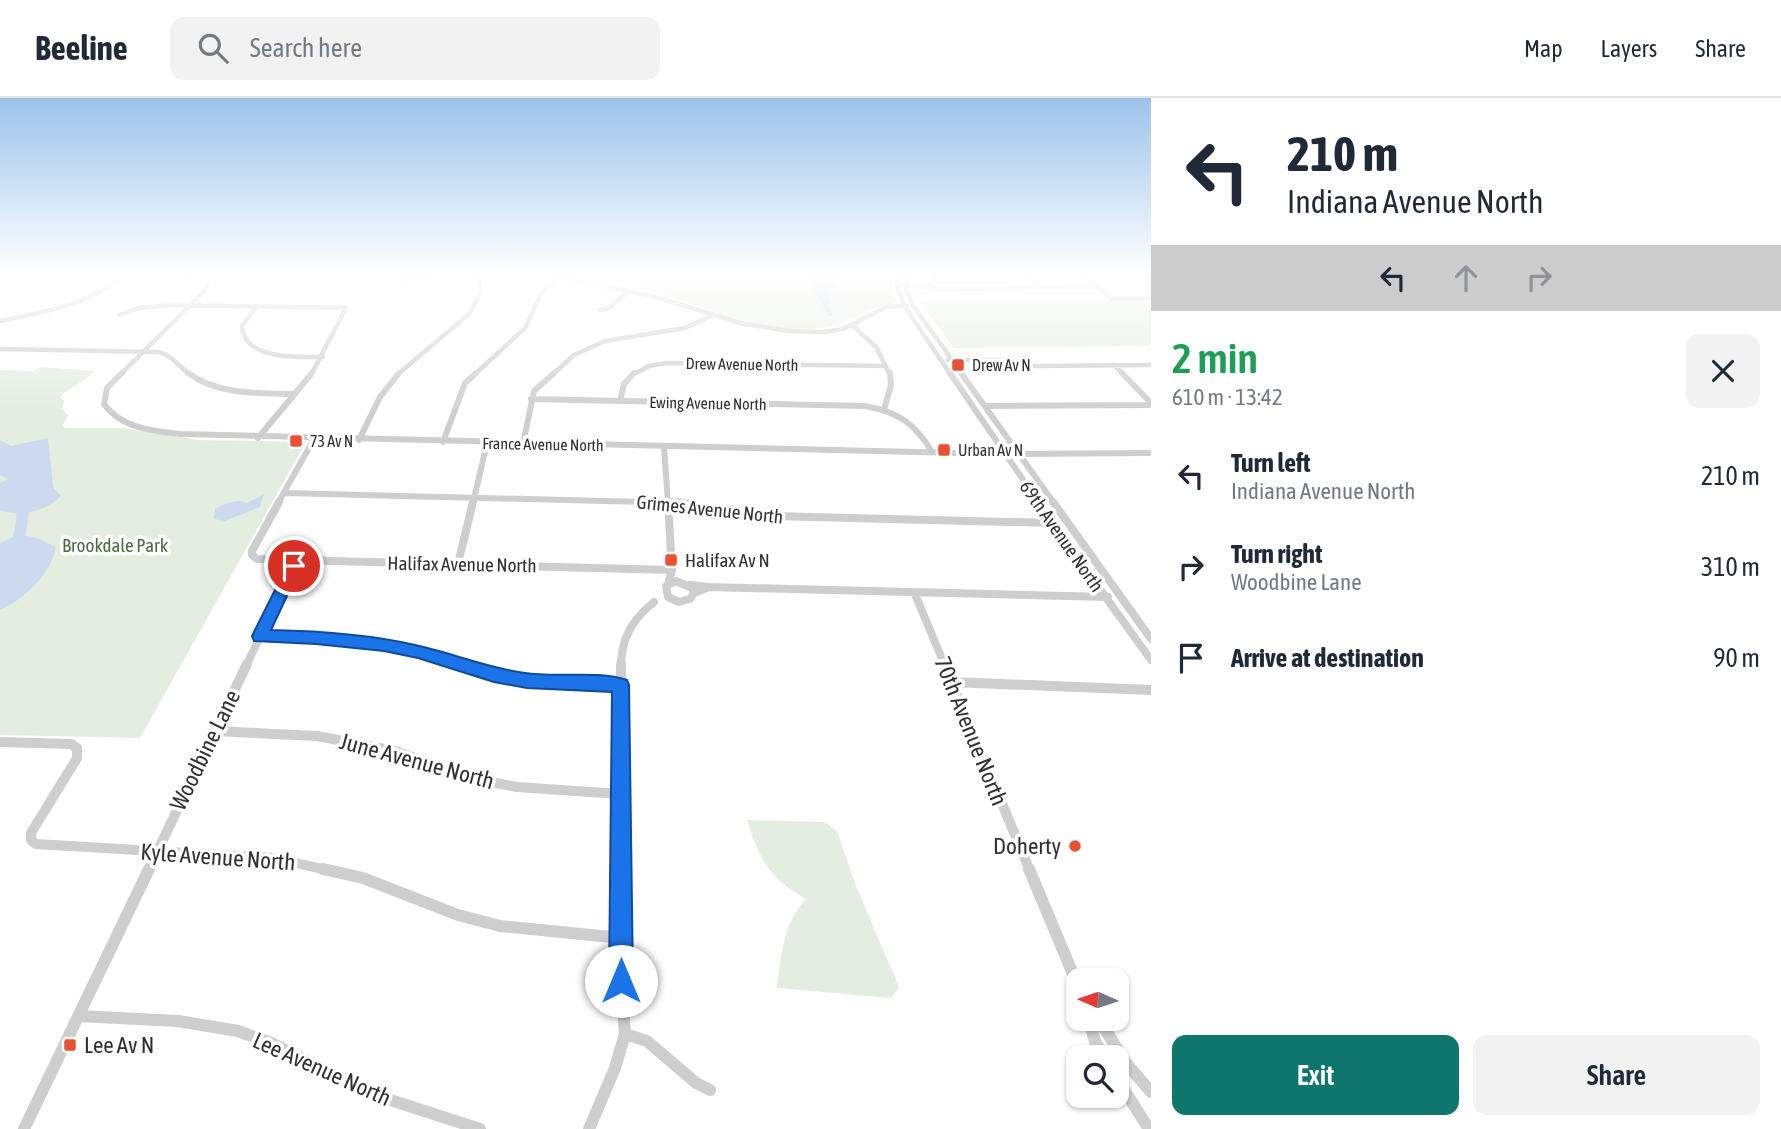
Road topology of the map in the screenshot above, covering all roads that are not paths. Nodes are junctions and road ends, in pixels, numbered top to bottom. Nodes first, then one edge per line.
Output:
1 (175, 320) edge
2 (247, 320) edge
3 (340, 320) edge
4 (462, 320) edge
5 (530, 320) edge
6 (703, 320) edge
7 (729, 320) edge
8 (861, 320) edge
9 (913, 320) edge
10 (923, 320) edge
11 (852, 325) junction
12 (0, 349) edge
13 (143, 351) junction
14 (323, 357) junction
15 (940, 360) junction
16 (952, 360) junction
17 (1114, 365) junction
18 (1151, 365) edge
19 (886, 366) junction
20 (293, 394) junction
21 (531, 399) junction
22 (620, 401) junction
23 (1151, 404) edge
24 (985, 406) junction
25 (884, 410) junction
26 (258, 438) junction
27 (314, 439) junction
28 (359, 440) junction
29 (443, 442) junction
30 (487, 443) junction
31 (523, 443) junction
32 (664, 447) junction
33 (932, 452) junction
34 (1151, 453) edge
35 (1004, 454) junction
36 (1020, 454) junction
37 (285, 493) junction
38 (476, 496) junction
39 (668, 501) junction
40 (1052, 523) junction
41 (297, 560) junction
42 (458, 564) junction
43 (672, 570) junction
44 (681, 582) junction
45 (692, 589) junction
46 (668, 592) junction
47 (914, 592) junction
48 (1105, 596) junction
49 (1120, 597) junction
50 (260, 636) junction
51 (1151, 639) edge
52 (1151, 660) edge
53 (951, 682) junction
54 (620, 685) junction
55 (1151, 690) edge
56 (215, 731) junction
57 (0, 742) edge
58 (620, 794) junction
59 (156, 853) junction
60 (621, 938) junction
61 (1070, 968) edge
62 (78, 1016) junction
63 (1106, 1031) edge
64 (625, 1034) junction
65 (710, 1090) dead end
66 (1151, 1092) edge
67 (1129, 1097) edge
68 (24, 1129) edge
69 (480, 1129) edge
70 (589, 1129) edge
71 (1149, 1129) edge

1 - 13 street
2 - 14 street
3 - 14 street
4 - 28 street
5 - 29 street
6 - 21 street
7 - 11 street
8 - 11 street
9 - 15 street, 69th Avenue North
10 - 16 street, 69th Avenue North
11 - 19 street
12 - 13 street
13 - 20 street
13 - 26 street, France Avenue North
14 - 20 street
15 - 16 street
15 - 35 street, 69th Avenue North
16 - 17 street
16 - 24 street, 69th Avenue North
17 - 18 street
17 - 23 street
19 - 22 street, Drew Avenue North
19 - 25 street
20 - 26 street
21 - 22 street, Ewing Avenue North
21 - 31 street
22 - 25 street, Ewing Avenue North
23 - 24 street
24 - 36 street, 69th Avenue North
25 - 33 street, Ewing Avenue North
26 - 27 street, France Avenue North
27 - 28 street, France Avenue North
27 - 37 street
28 - 29 street, France Avenue North
29 - 30 street, France Avenue North
30 - 31 street, France Avenue North
30 - 38 street
31 - 32 street, France Avenue North
32 - 33 street, France Avenue North
32 - 39 street
33 - 35 street, France Avenue North
34 - 36 street
35 - 36 street, France Avenue North
35 - 40 street, 69th Avenue North
36 - 49 street, 69th Avenue North
37 - 38 street, Grimes Avenue North
37 - 41 street, Halifax Avenue North
38 - 39 street, Grimes Avenue North
38 - 42 street
39 - 40 street, Grimes Avenue North
39 - 43 street
40 - 48 street, 69th Avenue North
41 - 42 street, Halifax Avenue North
41 - 50 street, Woodbine Lane
42 - 43 street, Halifax Avenue North
43 - 44 street
43 - 46 street
44 - 45 street
44 - 46 street
45 - 46 street
45 - 47 street
46 - 54 street
47 - 48 street
47 - 53 street, 70th Avenue North
48 - 49 street
48 - 52 street, 69th Avenue North
49 - 51 street, 69th Avenue North
50 - 54 street
50 - 56 street, Woodbine Lane
53 - 55 street
53 - 61 street, 70th Avenue North
54 - 58 street
56 - 58 street, June Avenue North
56 - 59 street, Woodbine Lane
57 - 59 street, Kyle Avenue North
58 - 60 street
59 - 60 street, Kyle Avenue North
59 - 62 street, Woodbine Lane
60 - 64 street
62 - 68 street, Woodbine Lane
62 - 69 street, Lee Avenue North
63 - 66 street
64 - 65 street
64 - 70 street
67 - 71 street

